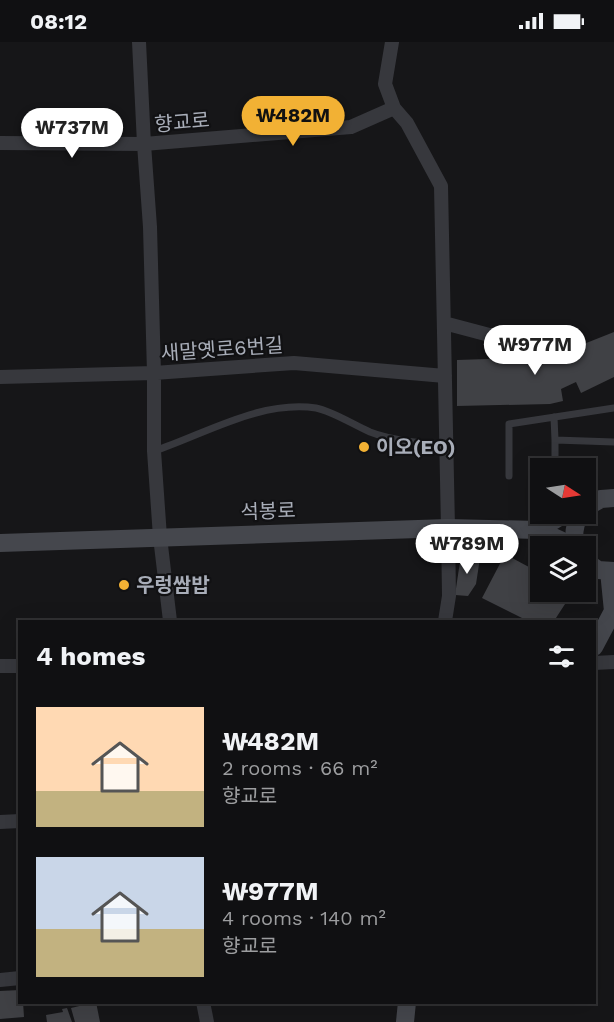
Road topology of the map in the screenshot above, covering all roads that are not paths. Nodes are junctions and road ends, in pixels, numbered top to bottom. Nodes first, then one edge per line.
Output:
1 (139, 42) edge
2 (392, 42) edge
3 (394, 108) junction
4 (0, 143) edge
5 (144, 144) junction
6 (444, 323) junction
7 (549, 351) dead end
8 (154, 373) junction
9 (446, 376) junction
10 (0, 377) edge
11 (614, 408) edge
12 (554, 417) junction
13 (555, 440) junction
14 (614, 442) edge
15 (447, 445) junction
16 (154, 451) junction
17 (555, 458) edge
18 (509, 476) dead end
19 (614, 498) edge
20 (596, 502) edge
21 (548, 524) edge
22 (448, 528) junction
23 (538, 530) junction
24 (551, 536) edge
25 (160, 537) junction
26 (0, 543) edge
27 (596, 569) edge
28 (612, 571) edge
29 (613, 610) edge
30 (170, 620) edge
31 (445, 620) edge
32 (596, 643) edge
33 (614, 662) edge
34 (596, 663) edge
35 (0, 666) edge
36 (18, 666) edge
37 (18, 821) edge
38 (0, 822) edge
39 (18, 978) edge
40 (0, 980) edge
41 (203, 1004) edge
42 (406, 1004) edge
43 (207, 1022) edge
44 (405, 1022) edge

1 - 5 street
2 - 3 street
3 - 5 street, 향교로
3 - 6 street
4 - 5 street
5 - 8 street, 향교로
6 - 7 street
6 - 9 street
8 - 9 street, 새말옛로6번길
8 - 10 street, 새말옛로6번길
8 - 16 street, 향교로
9 - 15 street
11 - 12 lane
12 - 13 lane
12 - 18 lane
13 - 14 lane
13 - 17 lane
15 - 16 lane
15 - 22 street
16 - 25 street, 향교로
19 - 20 main road
21 - 23 main road
22 - 23 main road, 석봉로
22 - 25 main road, 석봉로
22 - 31 street
23 - 24 main road
25 - 26 main road, 석봉로
25 - 30 street, 향교로
27 - 28 main road
28 - 29 main road
29 - 32 main road
33 - 34 street
35 - 36 street
37 - 38 street
39 - 40 street
41 - 43 street
42 - 44 main road

